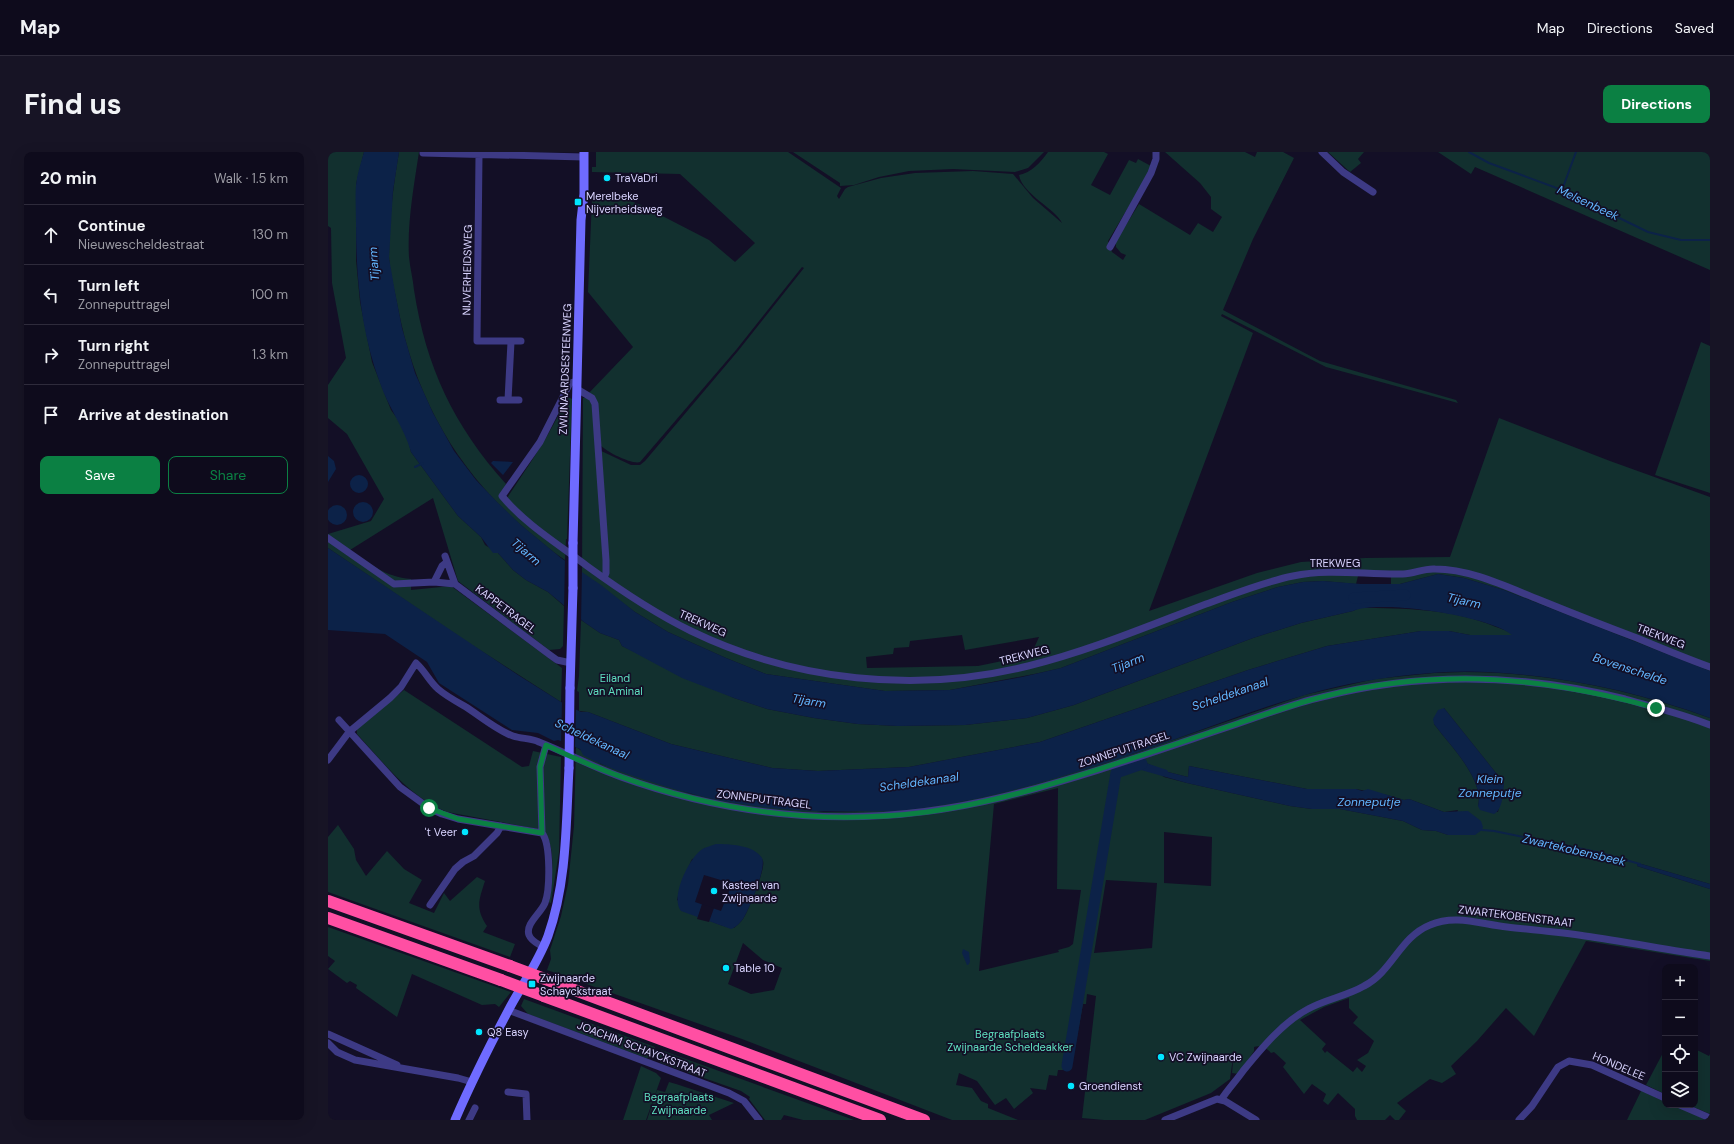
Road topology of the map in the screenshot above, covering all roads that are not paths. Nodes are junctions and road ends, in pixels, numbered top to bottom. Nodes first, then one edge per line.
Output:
1 (1156, 152) edge
2 (1322, 152) edge
3 (423, 153) edge
4 (479, 155) junction
5 (584, 155) edge
6 (1373, 192) dead end
7 (1110, 247) dead end
8 (521, 341) dead end
9 (511, 342) junction
10 (577, 385) junction
11 (500, 400) dead end
12 (508, 400) junction
13 (519, 400) dead end
14 (328, 538) edge
15 (604, 578) junction
16 (434, 582) junction
17 (455, 584) junction
18 (571, 663) junction
19 (1710, 666) edge
20 (339, 720) dead end
21 (1710, 725) edge
22 (349, 732) junction
23 (546, 745) junction
24 (328, 760) edge
25 (501, 826) junction
26 (542, 833) junction
27 (328, 901) edge
28 (430, 905) dead end
29 (328, 918) edge
30 (543, 947) junction
31 (1710, 956) edge
32 (508, 1010) junction
33 (328, 1034) edge
34 (328, 1043) edge
35 (404, 1068) junction
36 (472, 1082) junction
37 (508, 1092) dead end
38 (1662, 1097) edge
39 (1221, 1100) junction
40 (475, 1108) dead end
41 (1687, 1108) edge
42 (1710, 1118) edge
43 (455, 1120) edge
44 (469, 1120) edge
45 (527, 1120) edge
46 (759, 1120) edge
47 (880, 1120) edge
48 (924, 1120) edge
49 (1166, 1120) edge
50 (1256, 1120) edge
51 (1518, 1120) edge

1 - 7 street
2 - 6 street
3 - 4 street
4 - 5 street
4 - 9 street, NIJVERHEIDSWEG
5 - 10 main road, ZWIJNAARDSESTEENWEG
8 - 9 street, NIJVERHEIDSWEG
9 - 12 street
10 - 15 street
10 - 15 street, TREKWEG
10 - 18 main road, ZWIJNAARDSESTEENWEG, bridge
11 - 12 street
12 - 13 street
14 - 16 street
15 - 19 street, TREKWEG
16 - 17 street
16 - 17 street
17 - 18 street, KAPPETRAGEL
18 - 30 main road, ZWIJNAARDSESTEENWEG, bridge
20 - 22 street
21 - 23 street, ZONNEPUTTRAGEL
22 - 23 street, ZONNEPUTTRAGEL
22 - 24 street
22 - 25 street
23 - 26 street
25 - 26 street
25 - 28 street
26 - 30 street
27 - 48 highway, bridge
29 - 47 highway, bridge
30 - 32 main road, ZWIJNAARDSESTEENWEG
31 - 39 street, ZWARTEKOBENSTRAAT
32 - 36 main road, ZWIJNAARDSESTEENWEG
32 - 46 street, JOACHIM SCHAYCKSTRAAT
33 - 35 street
34 - 35 street
35 - 36 street
36 - 43 main road, ZWIJNAARDSESTEENWEG
37 - 45 street
38 - 51 street, HONDELEE
39 - 49 street
39 - 50 street
40 - 44 street
41 - 42 street

